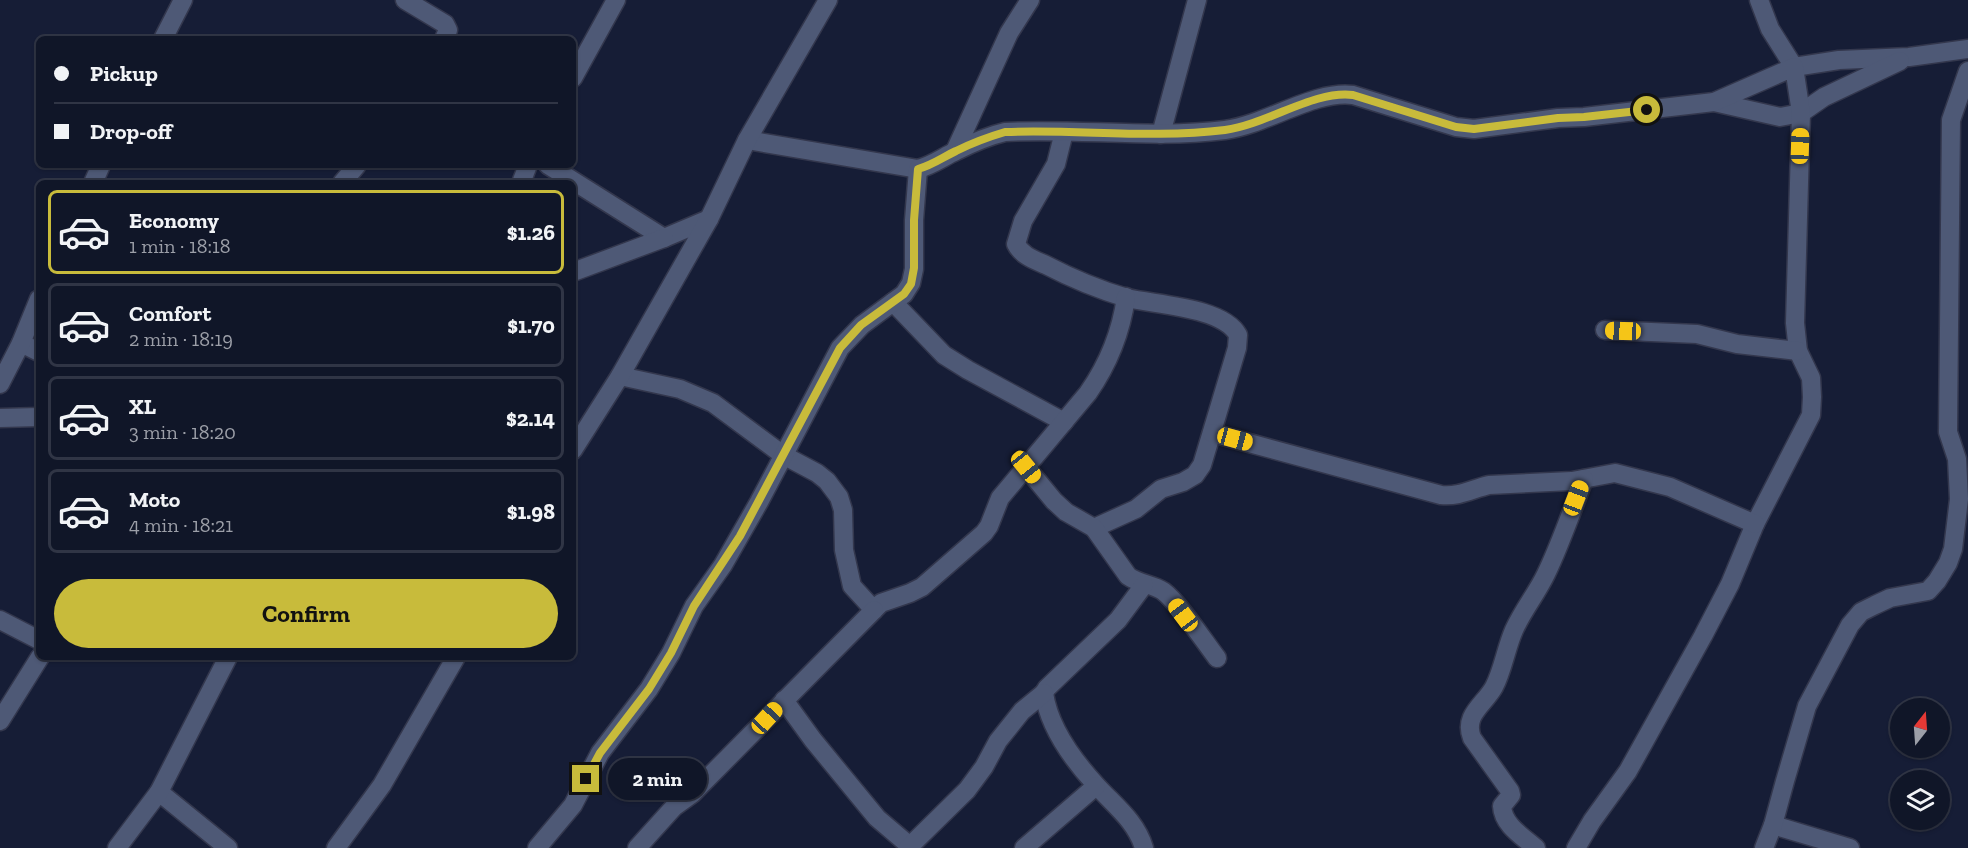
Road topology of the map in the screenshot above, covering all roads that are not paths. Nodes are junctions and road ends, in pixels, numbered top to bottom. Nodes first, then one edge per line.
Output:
1 (183, 0) edge
2 (405, 0) edge
3 (616, 0) edge
4 (828, 0) edge
5 (1030, 0) edge
6 (1197, 0) edge
7 (1759, 0) edge
8 (165, 36) edge
9 (445, 36) edge
10 (1968, 49) edge
11 (1909, 57) junction
12 (1794, 67) junction
13 (1968, 71) edge
14 (576, 73) edge
15 (1714, 102) junction
16 (1801, 113) junction
17 (1064, 132) junction
18 (1161, 134) junction
19 (747, 140) junction
20 (955, 151) junction
21 (354, 168) edge
22 (553, 168) edge
23 (918, 169) junction
24 (344, 180) edge
25 (572, 180) edge
26 (576, 183) edge
27 (709, 219) junction
28 (664, 238) junction
29 (576, 271) edge
30 (1126, 297) junction
31 (893, 302) junction
32 (36, 306) edge
33 (1605, 330) dead end
34 (21, 343) junction
35 (36, 350) edge
36 (1798, 351) junction
37 (620, 375) junction
38 (0, 384) edge
39 (36, 417) edge
40 (0, 418) edge
41 (1064, 422) junction
42 (1212, 433) junction
43 (576, 445) edge
44 (783, 455) junction
45 (1026, 467) junction
46 (1584, 479) junction
47 (1755, 524) junction
48 (1094, 528) junction
49 (1144, 585) junction
50 (874, 610) junction
51 (0, 620) edge
52 (36, 638) edge
53 (1217, 658) dead end
54 (38, 660) edge
55 (226, 660) edge
56 (454, 660) edge
57 (1044, 693) junction
58 (784, 700) junction
59 (0, 721) edge
60 (1096, 786) junction
61 (159, 792) junction
62 (1773, 825) junction
63 (909, 847) edge
64 (117, 848) edge
65 (228, 848) edge
66 (336, 848) edge
67 (537, 848) edge
68 (637, 848) edge
69 (1024, 848) edge
70 (1144, 848) edge
71 (1536, 848) edge
72 (1576, 848) edge
73 (1764, 848) edge
74 (1850, 848) edge

1 - 8 street
2 - 9 street
3 - 14 street
4 - 19 street
5 - 20 street
6 - 18 street
7 - 12 street
10 - 11 street
11 - 12 street
11 - 16 street
12 - 15 street
12 - 16 street
13 - 62 street
15 - 16 street
15 - 18 street
16 - 36 street
17 - 18 street
17 - 20 street
17 - 30 street
19 - 23 street
19 - 27 street
20 - 23 street
21 - 24 street
22 - 25 street
23 - 31 street
26 - 28 street
27 - 28 street
27 - 37 street
28 - 29 street
30 - 41 street
30 - 42 street
31 - 41 street
31 - 44 street
32 - 34 street
33 - 36 street
34 - 35 street
34 - 38 street
36 - 47 street
37 - 43 street
37 - 44 street
39 - 40 street
41 - 45 street
42 - 46 street
42 - 48 street
44 - 50 street
44 - 67 street
45 - 48 street
45 - 50 street
46 - 47 street
46 - 71 street
47 - 72 street
48 - 49 street
49 - 53 street
49 - 57 street
50 - 58 street
51 - 52 street
54 - 59 street
55 - 61 street
56 - 66 street
57 - 60 street
57 - 63 street
58 - 63 street
58 - 68 street
60 - 69 street
60 - 70 street
61 - 64 street
61 - 65 street
62 - 73 street
62 - 74 street

